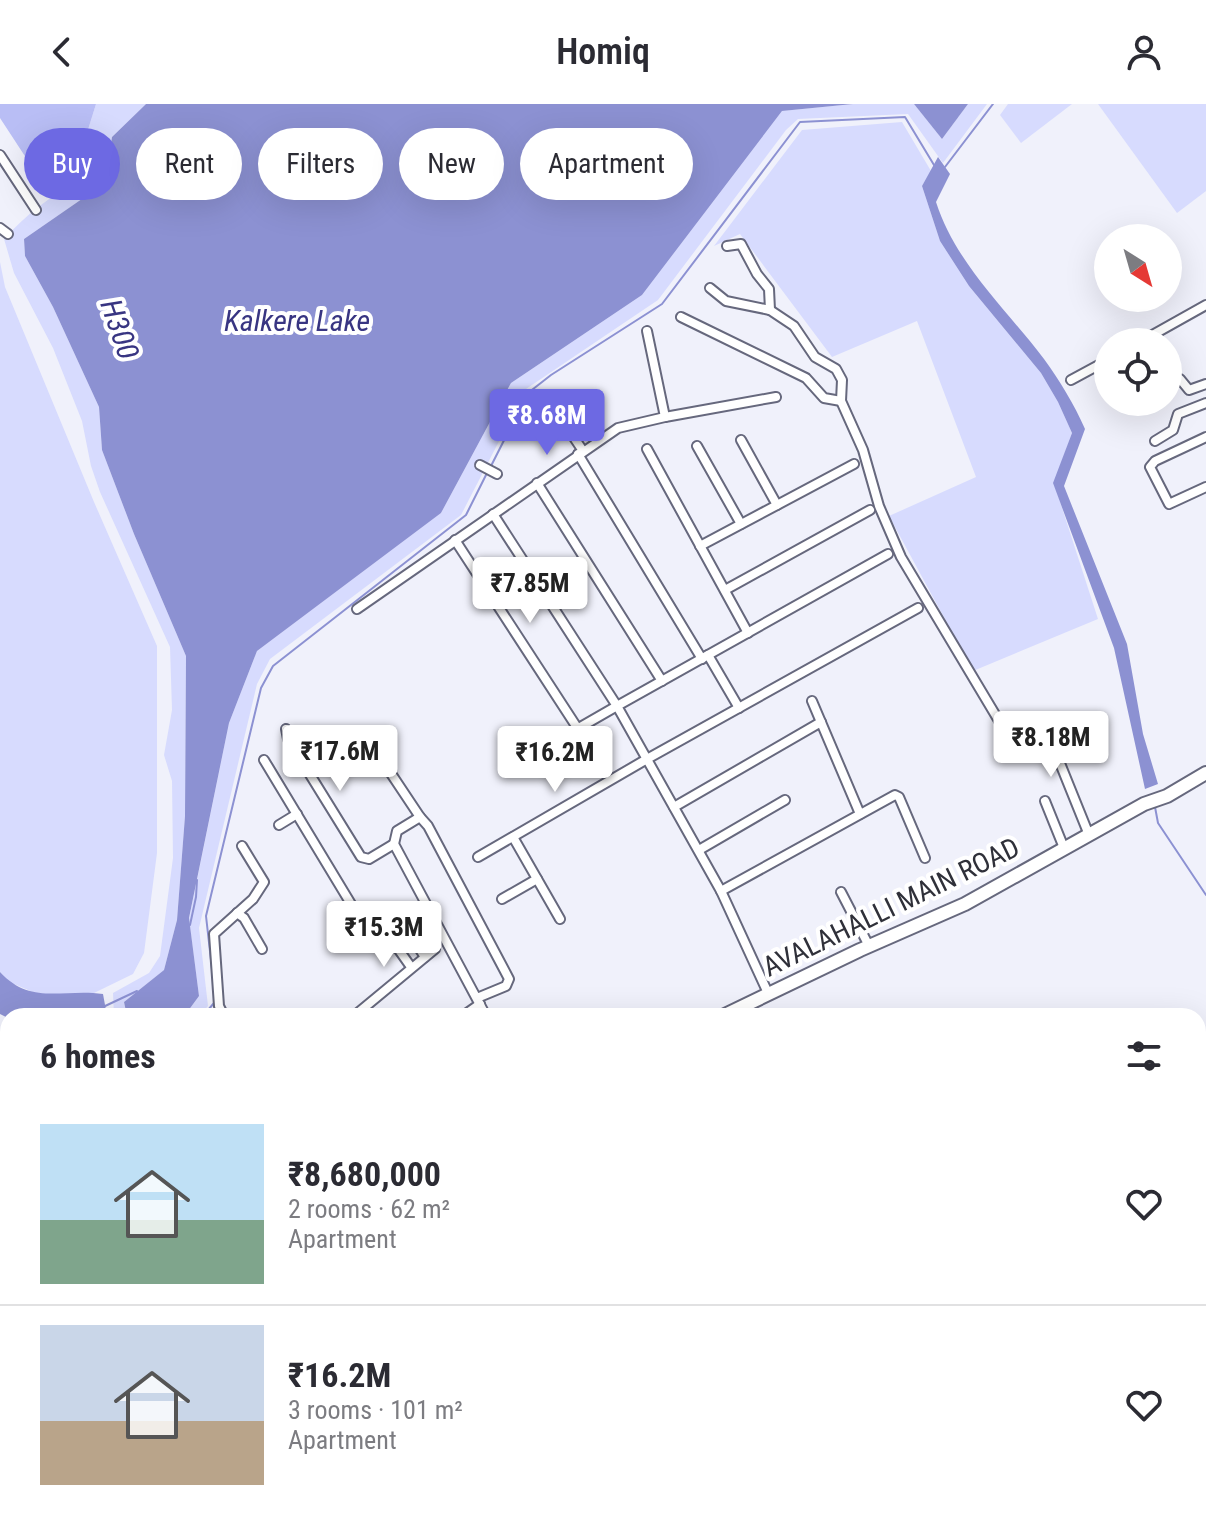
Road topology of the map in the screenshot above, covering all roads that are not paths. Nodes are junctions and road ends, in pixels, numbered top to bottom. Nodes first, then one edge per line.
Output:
1 (0, 155) edge
2 (36, 210) dead end
3 (727, 246) dead end
4 (710, 288) dead end
5 (1206, 305) edge
6 (770, 310) junction
7 (681, 317) dead end
8 (1165, 328) edge
9 (647, 331) dead end
10 (1094, 368) edge
11 (1071, 380) dead end
12 (1182, 381) edge
13 (1206, 384) edge
14 (776, 397) dead end
15 (841, 401) junction
16 (1206, 403) edge
17 (553, 406) dead end
18 (665, 417) junction
19 (1206, 437) edge
20 (741, 440) dead end
21 (1155, 441) dead end
22 (697, 446) dead end
23 (647, 449) dead end
24 (580, 453) junction
25 (854, 464) dead end
26 (537, 483) junction
27 (1206, 487) edge
28 (777, 505) junction
29 (870, 510) dead end
30 (493, 514) junction
31 (741, 524) junction
32 (455, 540) junction
33 (700, 546) junction
34 (888, 554) dead end
35 (725, 590) junction
36 (918, 608) dead end
37 (357, 609) dead end
38 (748, 633) junction
39 (705, 657) junction
40 (662, 681) junction
41 (812, 701) dead end
42 (617, 706) junction
43 (739, 708) junction
44 (821, 722) junction
45 (286, 729) dead end
46 (578, 729) junction
47 (537, 752) dead end
48 (378, 754) dead end
49 (647, 759) junction
50 (264, 760) dead end
51 (1206, 773) edge
52 (785, 800) dead end
53 (1045, 801) dead end
54 (674, 807) junction
55 (297, 814) junction
56 (860, 814) junction
57 (420, 817) junction
58 (279, 825) dead end
59 (1089, 835) junction
60 (513, 837) junction
61 (394, 844) junction
62 (242, 846) dead end
63 (1064, 848) junction
64 (699, 850) junction
65 (478, 857) dead end
66 (925, 858) dead end
67 (537, 879) junction
68 (721, 891) junction
69 (841, 892) dead end
70 (502, 899) dead end
71 (237, 913) junction
72 (560, 919) dead end
73 (411, 936) dead end
74 (869, 946) junction
75 (262, 949) dead end
76 (435, 949) dead end
77 (425, 957) junction
78 (411, 967) junction
79 (768, 993) junction
80 (478, 1001) junction
81 (220, 1008) edge
82 (363, 1008) edge
83 (471, 1008) edge
84 (482, 1008) edge
85 (739, 1008) edge

1 - 2 street
3 - 6 street
4 - 6 street
5 - 8 street
6 - 15 street
7 - 15 street
9 - 18 street
10 - 11 street
12 - 13 street
14 - 18 street
15 - 59 street
16 - 21 street
17 - 24 street
18 - 24 street
19 - 27 street
20 - 28 street
22 - 31 street
23 - 33 street
24 - 26 street
24 - 39 street
25 - 28 street
26 - 30 street
26 - 40 street
28 - 31 street
29 - 35 street
30 - 32 street
30 - 42 street
31 - 33 street
32 - 37 street
32 - 46 street
33 - 35 street
34 - 38 street
35 - 38 street
36 - 43 street
38 - 39 street
39 - 40 street
39 - 43 street
40 - 42 street
41 - 44 street
42 - 46 street
42 - 49 street
43 - 49 street
44 - 54 street
44 - 56 street
45 - 61 street
46 - 47 street
48 - 57 street
49 - 54 street
49 - 60 street
50 - 55 street
51 - 59 main road, AVALAHALLI MAIN ROAD
52 - 64 street
53 - 63 street
54 - 64 street
55 - 58 street
55 - 78 street
56 - 66 street
56 - 68 street
57 - 61 street
57 - 80 street
59 - 63 main road, AVALAHALLI MAIN ROAD
60 - 65 street
60 - 67 street
61 - 80 street
62 - 71 street
63 - 74 main road, AVALAHALLI MAIN ROAD
64 - 68 street
67 - 70 street
67 - 72 street
68 - 79 street
69 - 74 street
71 - 75 street
71 - 81 street
73 - 77 street
74 - 79 main road, AVALAHALLI MAIN ROAD
76 - 77 street
77 - 78 street
78 - 82 street
79 - 85 main road, AVALAHALLI MAIN ROAD
80 - 83 street
80 - 84 street

